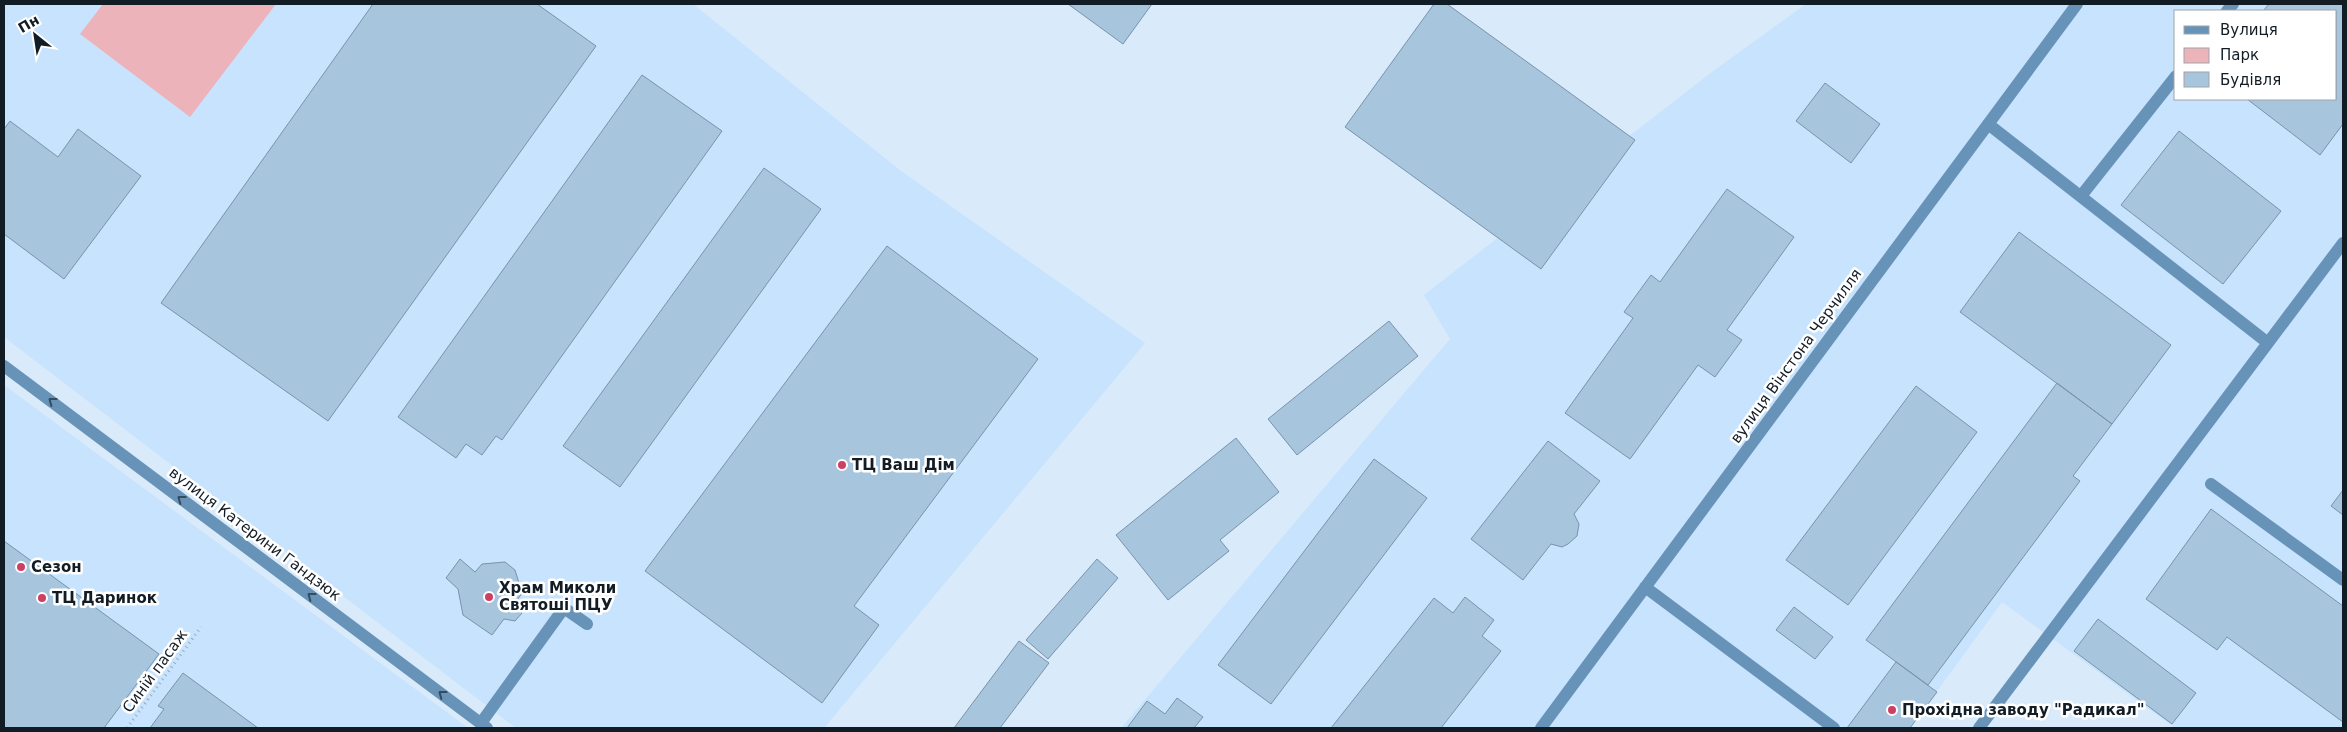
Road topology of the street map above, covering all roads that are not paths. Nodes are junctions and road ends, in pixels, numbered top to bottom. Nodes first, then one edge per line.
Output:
1 (2077, 4) edge
2 (2174, 79) edge
3 (1988, 124) junction
4 (2081, 196) junction
5 (2343, 243) edge
6 (2268, 343) junction
7 (4, 366) edge
8 (2211, 484) dead end
9 (2343, 580) edge
10 (1646, 587) junction
11 (587, 624) dead end
12 (484, 726) edge
13 (1542, 728) edge
14 (1834, 728) edge
15 (1978, 728) edge

1 - 3 street, вулиця Вінстона Черчилля
2 - 4 street
3 - 4 street
3 - 10 street, вулиця Вінстона Черчилля
4 - 6 street
5 - 6 street
6 - 15 street
12 -> 7 street, вулиця Катерини Гандзюк
8 - 9 street
10 - 13 street, вулиця Вінстона Черчилля
10 - 14 street
11 - 12 street

